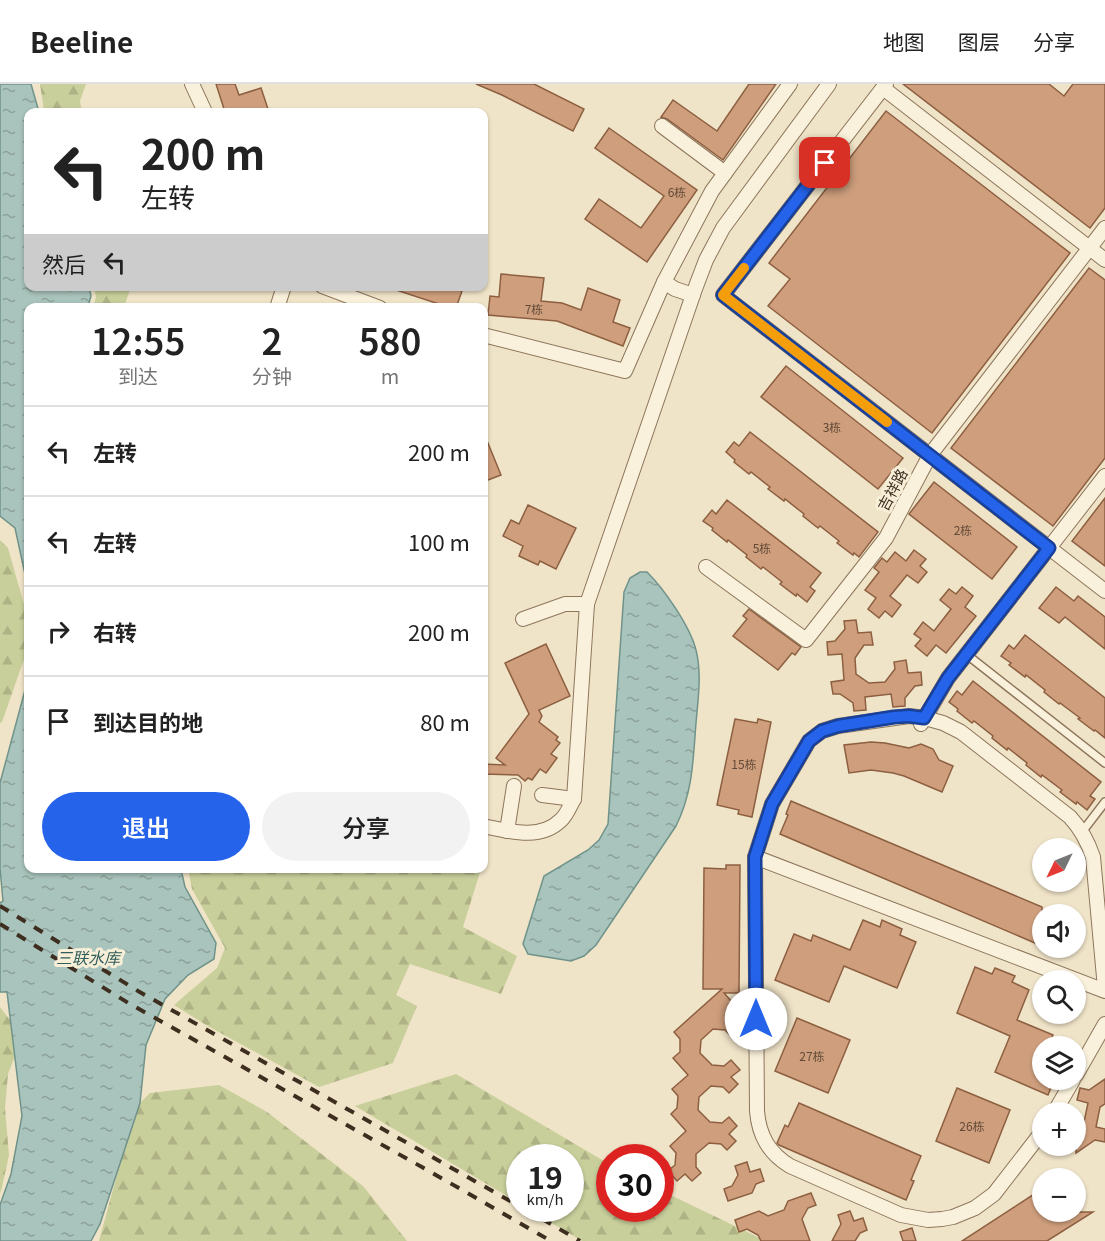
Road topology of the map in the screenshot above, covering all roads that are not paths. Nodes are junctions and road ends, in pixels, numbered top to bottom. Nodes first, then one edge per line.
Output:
1 (192, 84) edge
2 (790, 84) edge
3 (829, 84) edge
4 (884, 86) edge
5 (203, 108) edge
6 (662, 126) dead end
7 (725, 173) junction
8 (1105, 228) edge
9 (1090, 248) junction
10 (1105, 260) edge
11 (664, 282) junction
12 (335, 291) edge
13 (693, 296) junction
14 (367, 303) edge
15 (488, 336) edge
16 (930, 455) junction
17 (1105, 476) edge
18 (1049, 548) junction
19 (706, 567) dead end
20 (1105, 591) edge
21 (587, 604) junction
22 (523, 619) dead end
23 (966, 654) junction
24 (923, 721) junction
25 (1105, 762) edge
26 (514, 786) dead end
27 (542, 795) dead end
28 (574, 799) junction
29 (1105, 802) edge
30 (488, 827) edge
31 (507, 831) junction
32 (1082, 832) junction
33 (755, 857) junction
34 (1105, 989) edge
35 (1105, 1024) edge
36 (1086, 1057) edge
37 (1032, 1145) edge

1 - 5 street
2 - 7 street
3 - 13 street
4 - 9 street
4 - 16 street
6 - 7 street
7 - 11 street
8 - 9 street, 吉祥路
9 - 10 street
9 - 16 street, 吉祥路
11 - 13 street
11 - 15 street
12 - 14 street
13 - 21 street
16 - 18 street
16 - 19 street, 吉祥路
17 - 18 street
18 - 20 street
18 - 23 street
21 - 22 street
21 - 28 street
23 - 24 street
23 - 25 lane
24 - 32 street
24 - 33 street
26 - 31 street
27 - 28 street
28 - 31 street
29 - 32 lane
30 - 31 street
32 - 34 street
33 - 34 street
33 - 37 street
35 - 36 street

